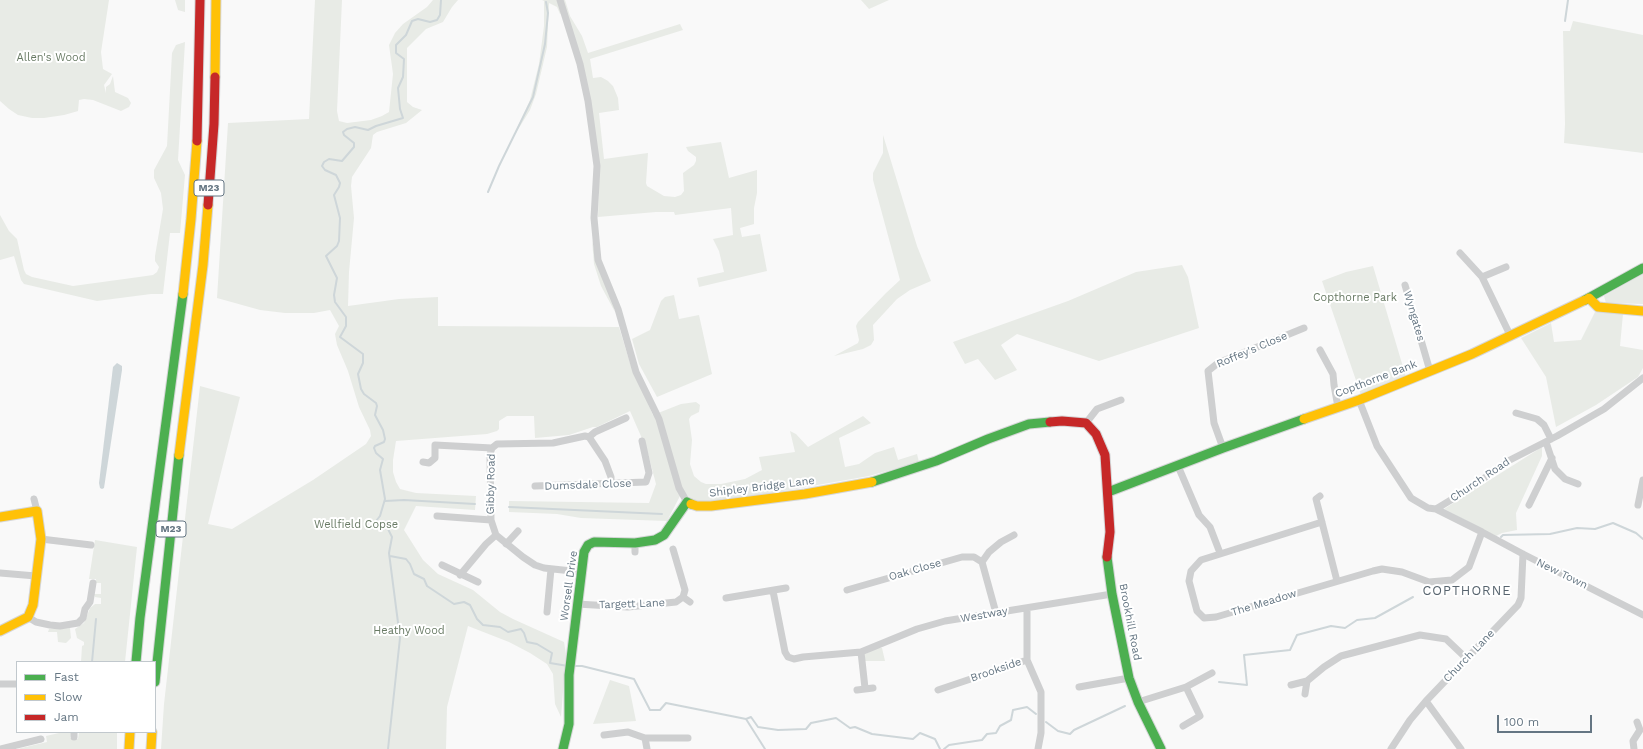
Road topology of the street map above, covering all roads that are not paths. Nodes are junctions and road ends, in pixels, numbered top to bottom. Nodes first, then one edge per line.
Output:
1 (200, 0) edge
2 (216, 0) edge
3 (560, 0) edge
4 (1460, 253) dead end
5 (1506, 267) dead end
6 (1643, 268) edge
7 (1482, 277) junction
8 (1405, 285) dead end
9 (1589, 298) junction
10 (1643, 311) edge
11 (1304, 328) dead end
12 (1511, 337) junction
13 (1320, 354) dead end
14 (1430, 371) junction
15 (1643, 378) edge
16 (1121, 400) dead end
17 (1359, 400) junction
18 (1338, 407) junction
19 (1516, 413) dead end
20 (626, 418) dead end
21 (1086, 423) junction
22 (589, 437) junction
23 (1549, 440) junction
24 (642, 441) dead end
25 (492, 448) junction
26 (1223, 448) junction
27 (1552, 458) junction
28 (423, 462) dead end
29 (1178, 466) junction
30 (1643, 480) edge
31 (611, 484) junction
32 (1578, 484) dead end
33 (535, 486) dead end
34 (1108, 492) junction
35 (1316, 497) dead end
36 (34, 500) dead end
37 (687, 502) junction
38 (1529, 504) dead end
39 (1638, 505) dead end
40 (1436, 510) junction
41 (37, 511) junction
42 (437, 516) dead end
43 (0, 517) edge
44 (491, 520) junction
45 (1322, 522) junction
46 (518, 530) dead end
47 (1482, 532) junction
48 (1016, 534) dead end
49 (496, 535) junction
50 (40, 539) junction
51 (506, 544) junction
52 (91, 545) dead end
53 (673, 549) dead end
54 (1220, 554) junction
55 (1523, 554) junction
56 (982, 562) junction
57 (442, 565) dead end
58 (551, 569) junction
59 (581, 572) junction
60 (0, 573) edge
61 (460, 575) junction
62 (36, 576) junction
63 (1337, 581) junction
64 (478, 582) dead end
65 (93, 583) dead end
66 (786, 588) dead end
67 (773, 590) junction
68 (847, 590) dead end
69 (1112, 594) junction
70 (683, 597) junction
71 (726, 598) dead end
72 (690, 602) dead end
73 (577, 604) junction
74 (1027, 608) junction
75 (547, 612) dead end
76 (996, 613) junction
77 (1643, 615) edge
78 (28, 617) junction
79 (0, 630) edge
80 (861, 652) junction
81 (1467, 659) junction
82 (1027, 660) junction
83 (136, 661) edge
84 (156, 669) edge
85 (1212, 673) dead end
86 (1129, 678) junction
87 (1307, 681) junction
88 (0, 684) edge
89 (16, 684) edge
90 (1291, 685) dead end
91 (1079, 687) dead end
92 (1186, 687) junction
93 (865, 688) junction
94 (874, 688) dead end
95 (857, 690) dead end
96 (938, 690) dead end
97 (1305, 694) dead end
98 (1426, 701) junction
99 (1138, 702) junction
100 (1637, 722) dead end
101 (1183, 726) dead end
102 (130, 733) edge
103 (152, 733) edge
104 (604, 735) dead end
105 (645, 738) junction
106 (688, 738) dead end
107 (41, 740) dead end
108 (1, 749) edge
109 (129, 749) edge
110 (150, 749) edge
111 (563, 749) edge
112 (647, 749) edge
113 (1038, 749) edge
114 (1161, 749) edge
115 (1391, 749) edge
116 (1461, 749) edge
117 (1634, 749) edge

1 - 83 main road, M23
2 - 84 main road, M23
3 - 37 street
4 - 7 street
5 - 7 street
6 - 9 main road, Copthorne Bank
7 - 12 street
8 - 14 street, Wyngates
9 - 10 main road
9 - 12 main road, Copthorne Bank
11 - 26 street, Roffey's Close
12 - 14 main road, Copthorne Bank
13 - 18 street
14 - 17 main road, Copthorne Bank
15 - 23 street, Church Road
16 - 21 street
17 - 18 main road, Copthorne Bank
17 - 40 street
18 - 26 main road, Copthorne Bank
19 - 23 street
20 - 22 street
21 - 34 main road
21 - 37 main road, Shipley Bridge Lane
22 - 25 street
22 - 31 street
23 - 27 street
23 - 40 street, Church Road
24 - 31 street, Dumsdale Close
25 - 28 street
25 - 44 street, Gibby Road
26 - 29 main road, Copthorne Bank
27 - 32 street
27 - 38 street
29 - 34 main road, Copthorne Bank
29 - 54 street
30 - 39 street
31 - 33 street, Dumsdale Close
34 - 69 main road, Brookhill Road
35 - 45 street
36 - 41 street
37 - 59 main road, Worsell Drive
40 - 47 street, New Town
41 - 43 main road
41 - 50 main road
42 - 44 street, Gibby Road
44 - 49 street, Gibby Road
45 - 54 street, The Meadow
45 - 63 street
46 - 51 street
47 - 55 street, New Town
47 - 63 street, The Meadow
48 - 56 street
49 - 51 street, Gibby Road
49 - 61 street
50 - 52 street
50 - 62 main road
51 - 58 street, Gibby Road
53 - 70 street
54 - 63 street, The Meadow
55 - 77 street, New Town
55 - 81 street, Church Lane
56 - 68 street, Oak Close
56 - 76 street
57 - 61 street
58 - 59 street, Gibby Road
58 - 75 street
59 - 73 main road, Worsell Drive
60 - 62 street
61 - 64 street
62 - 78 main road
65 - 78 street
66 - 67 street
67 - 71 street
67 - 80 street, Westway
69 - 74 street, Westway
69 - 86 main road, Brookhill Road
70 - 72 street
70 - 73 street, Targett Lane
73 - 111 main road, Worsell Drive
74 - 76 street, Westway
74 - 82 street, Brookside
76 - 80 street, Westway
78 - 79 main road
80 - 93 street
81 - 87 street
81 - 98 street, Church Lane
82 - 96 street, Brookside
82 - 113 street
85 - 92 street
86 - 91 street
86 - 99 main road, Brookhill Road
87 - 90 street
87 - 97 street
88 - 89 street
92 - 99 street
92 - 101 street
93 - 94 street
93 - 95 street
98 - 115 street, Church Lane
98 - 116 street
99 - 114 main road, Brookhill Road
100 - 117 street
102 - 109 main road
103 - 110 main road
104 - 105 street
105 - 106 street
105 - 112 street
107 - 108 street

